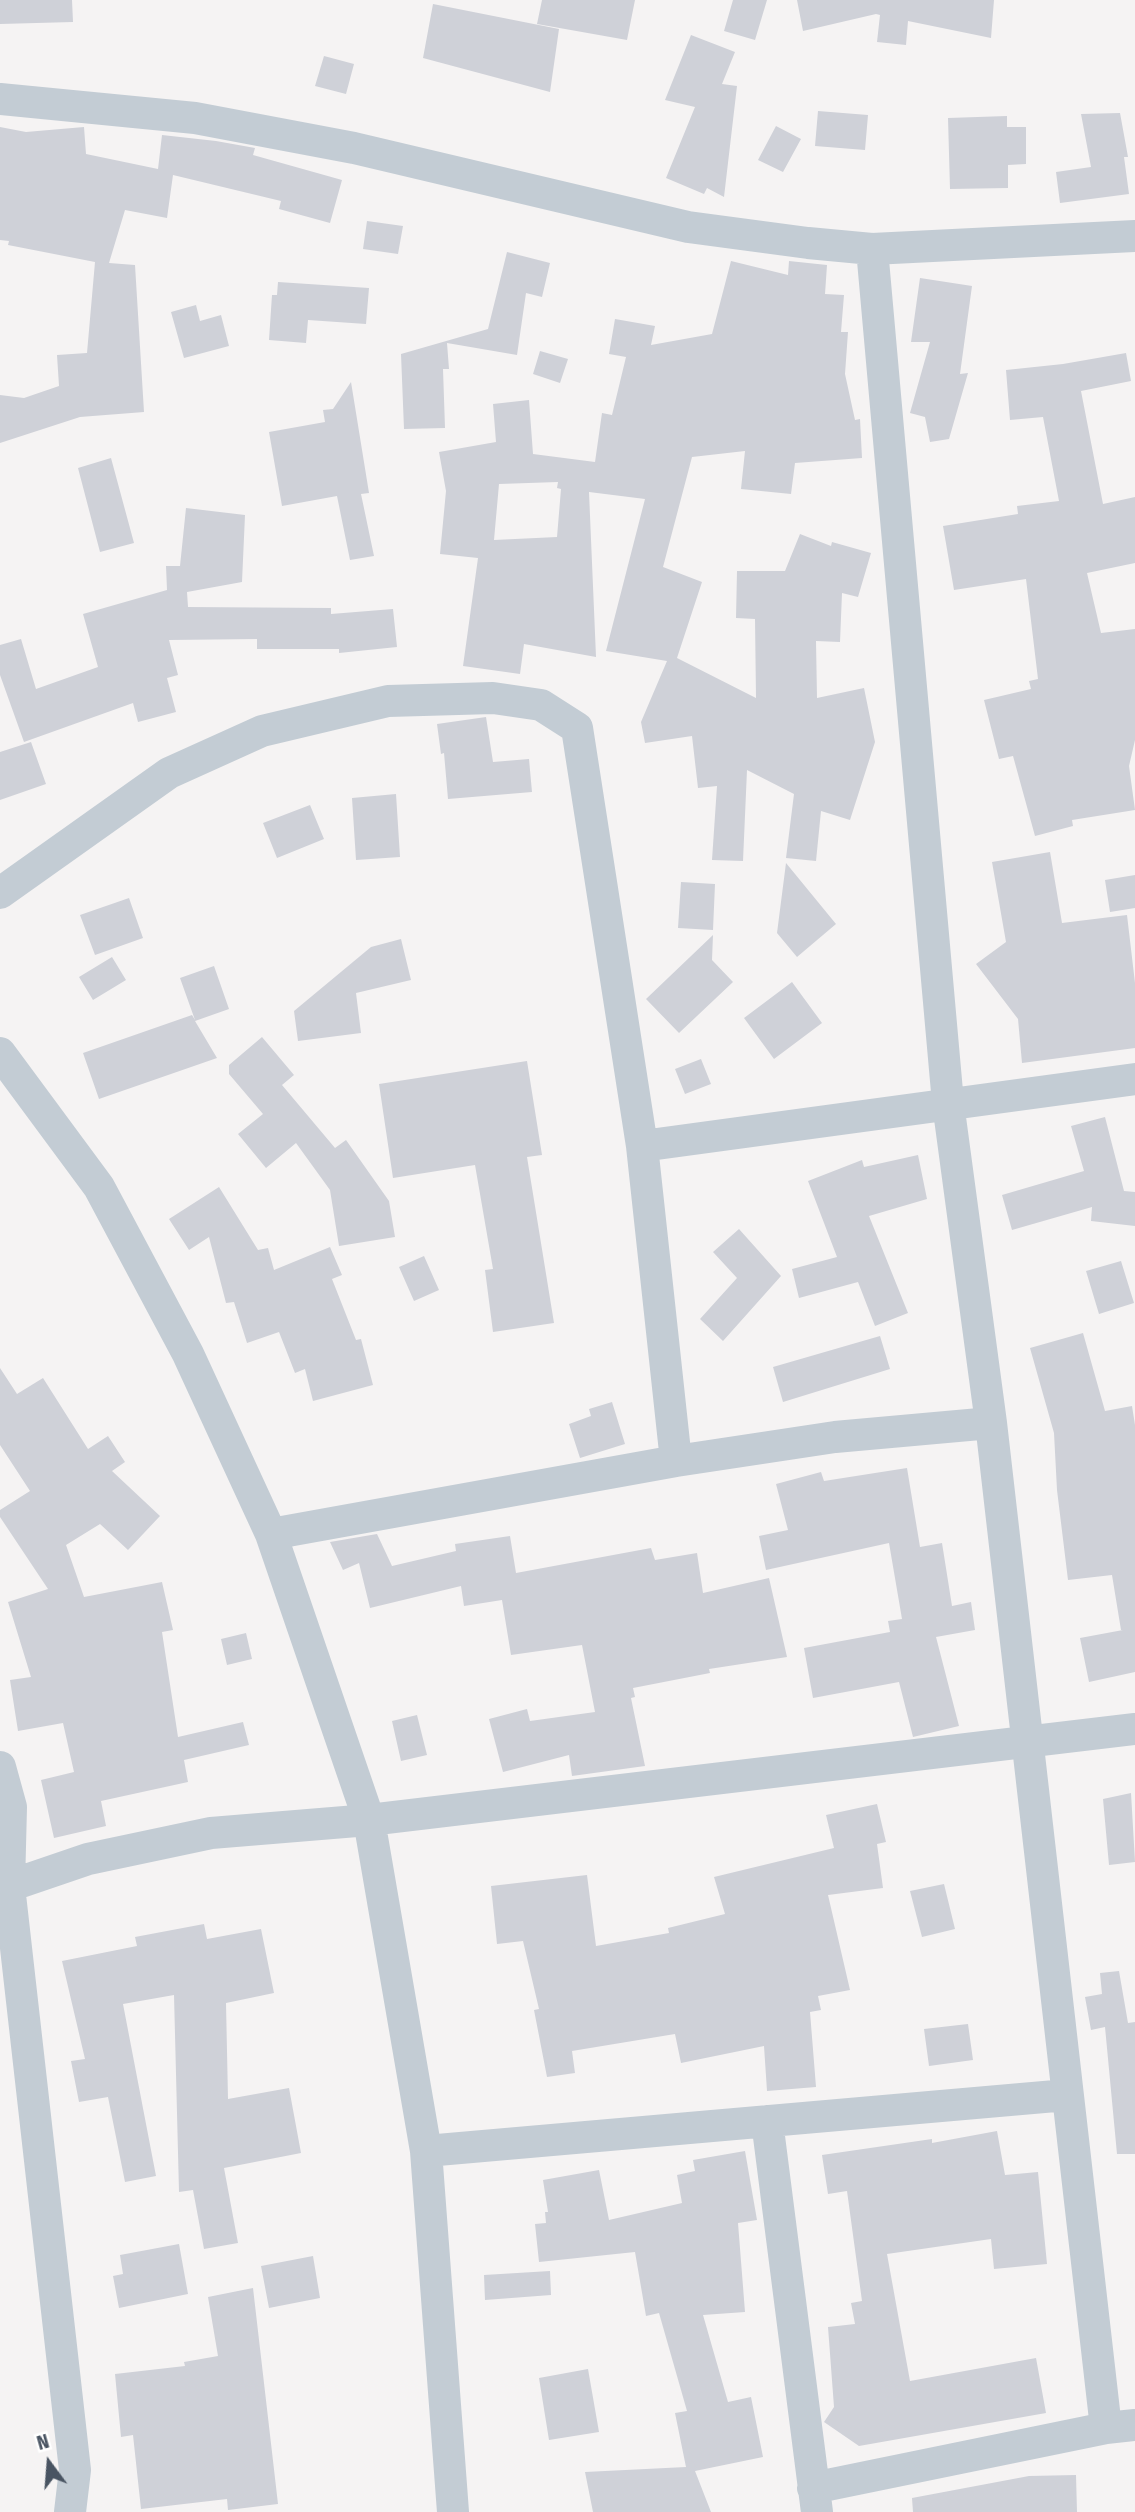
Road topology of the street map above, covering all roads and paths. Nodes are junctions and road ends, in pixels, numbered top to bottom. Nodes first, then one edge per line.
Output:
1 (0, 99) edge
2 (1135, 236) edge
3 (872, 249) junction
4 (0, 892) edge
5 (0, 1053) edge
6 (1135, 1079) edge
7 (948, 1103) junction
8 (642, 1146) junction
9 (991, 1423) junction
10 (676, 1461) junction
11 (271, 1534) junction
12 (1135, 1729) edge
13 (1025, 1740) junction
14 (0, 1767) edge
15 (369, 1821) junction
16 (4, 1887) edge
17 (1068, 2095) junction
18 (767, 2121) junction
19 (426, 2151) junction
20 (1120, 2427) edge
21 (815, 2500) edge
22 (70, 2512) edge
23 (453, 2512) edge

1 - 3 street
2 - 3 street
3 - 7 street
4 - 8 street
5 - 11 street
6 - 7 street
7 - 8 street
7 - 9 street
8 - 10 street
9 - 10 street
9 - 13 street
10 - 11 street
11 - 15 street
12 - 13 street
13 - 15 street
13 - 17 street
14 - 16 street
15 - 16 street
15 - 19 street
16 - 22 street
17 - 18 street
17 - 20 street
18 - 19 street
18 - 21 street
19 - 23 street
20 - 21 street

